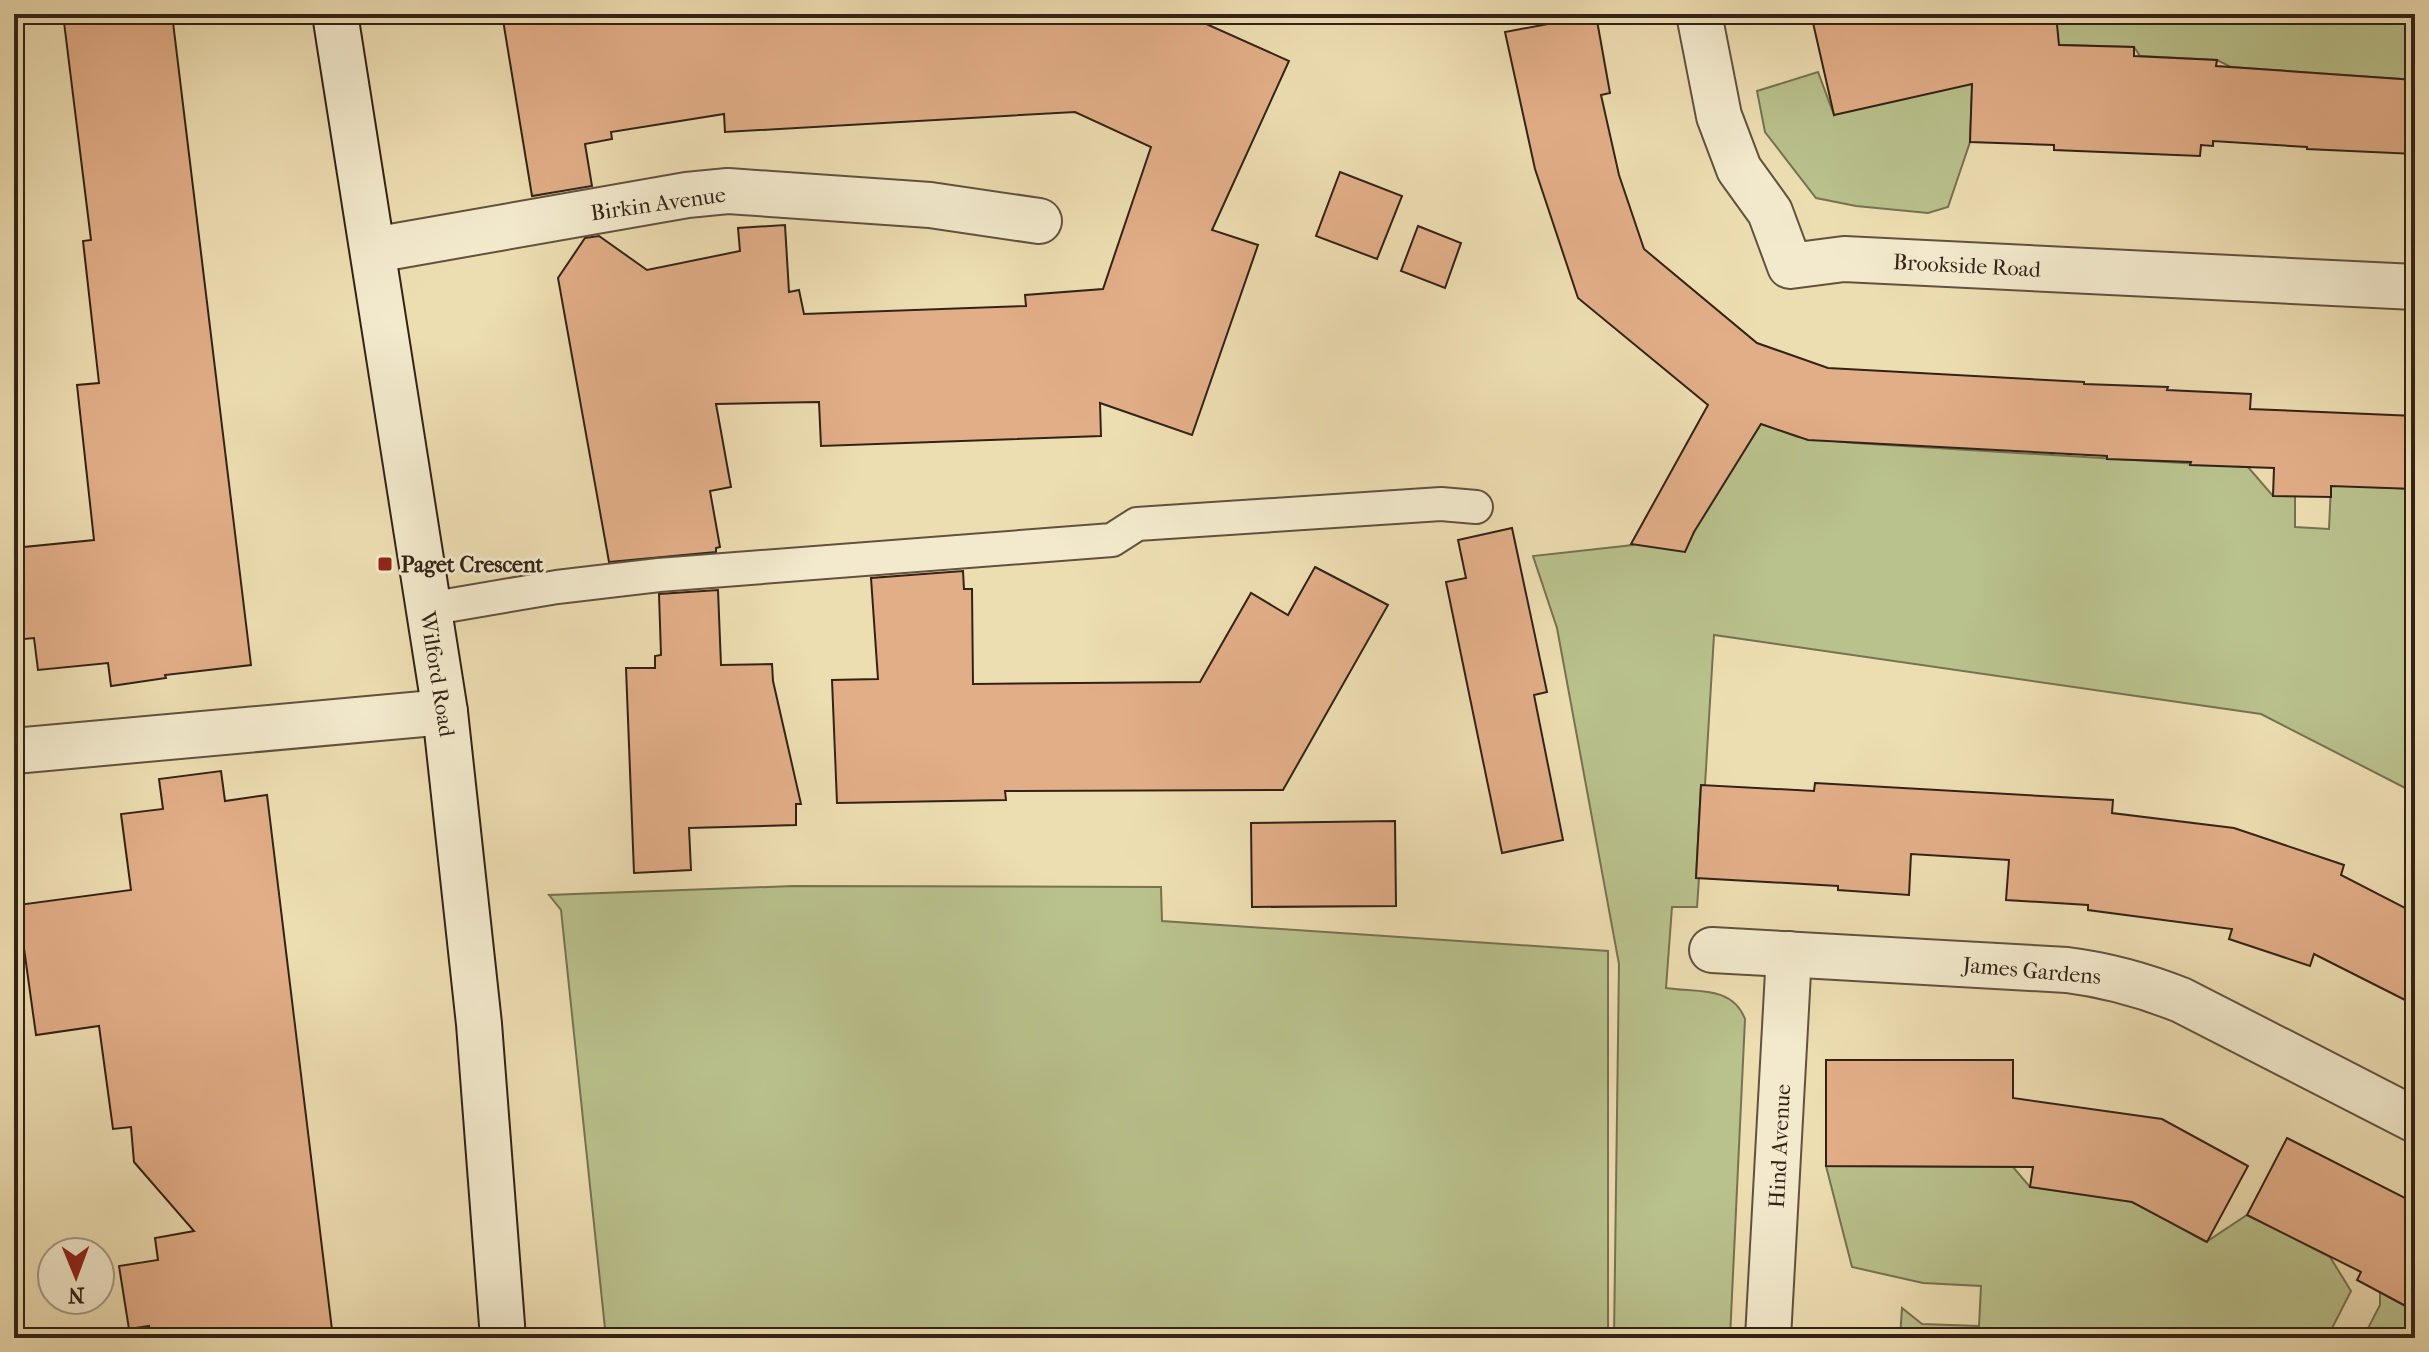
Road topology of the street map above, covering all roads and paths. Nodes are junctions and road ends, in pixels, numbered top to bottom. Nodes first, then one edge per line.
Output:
1 (335, 14) edge
2 (1699, 14) edge
3 (1039, 221) dead end
4 (374, 250) junction
5 (2415, 287) edge
6 (1476, 507) dead end
7 (428, 609) junction
8 (445, 712) junction
9 (14, 751) edge
10 (1712, 950) dead end
11 (1789, 954) junction
12 (2415, 1120) edge
13 (503, 1338) edge
14 (1768, 1338) edge

1 - 4 street, Wilford Road
2 - 5 street, Brookside Road
3 - 4 street, Birkin Avenue
4 - 7 street, Wilford Road
6 - 7 lane
7 - 8 street, Wilford Road
8 - 9 street
8 - 13 street, Wilford Road
10 - 11 street, James Gardens
11 - 12 street, James Gardens
11 - 14 street, Hind Avenue

